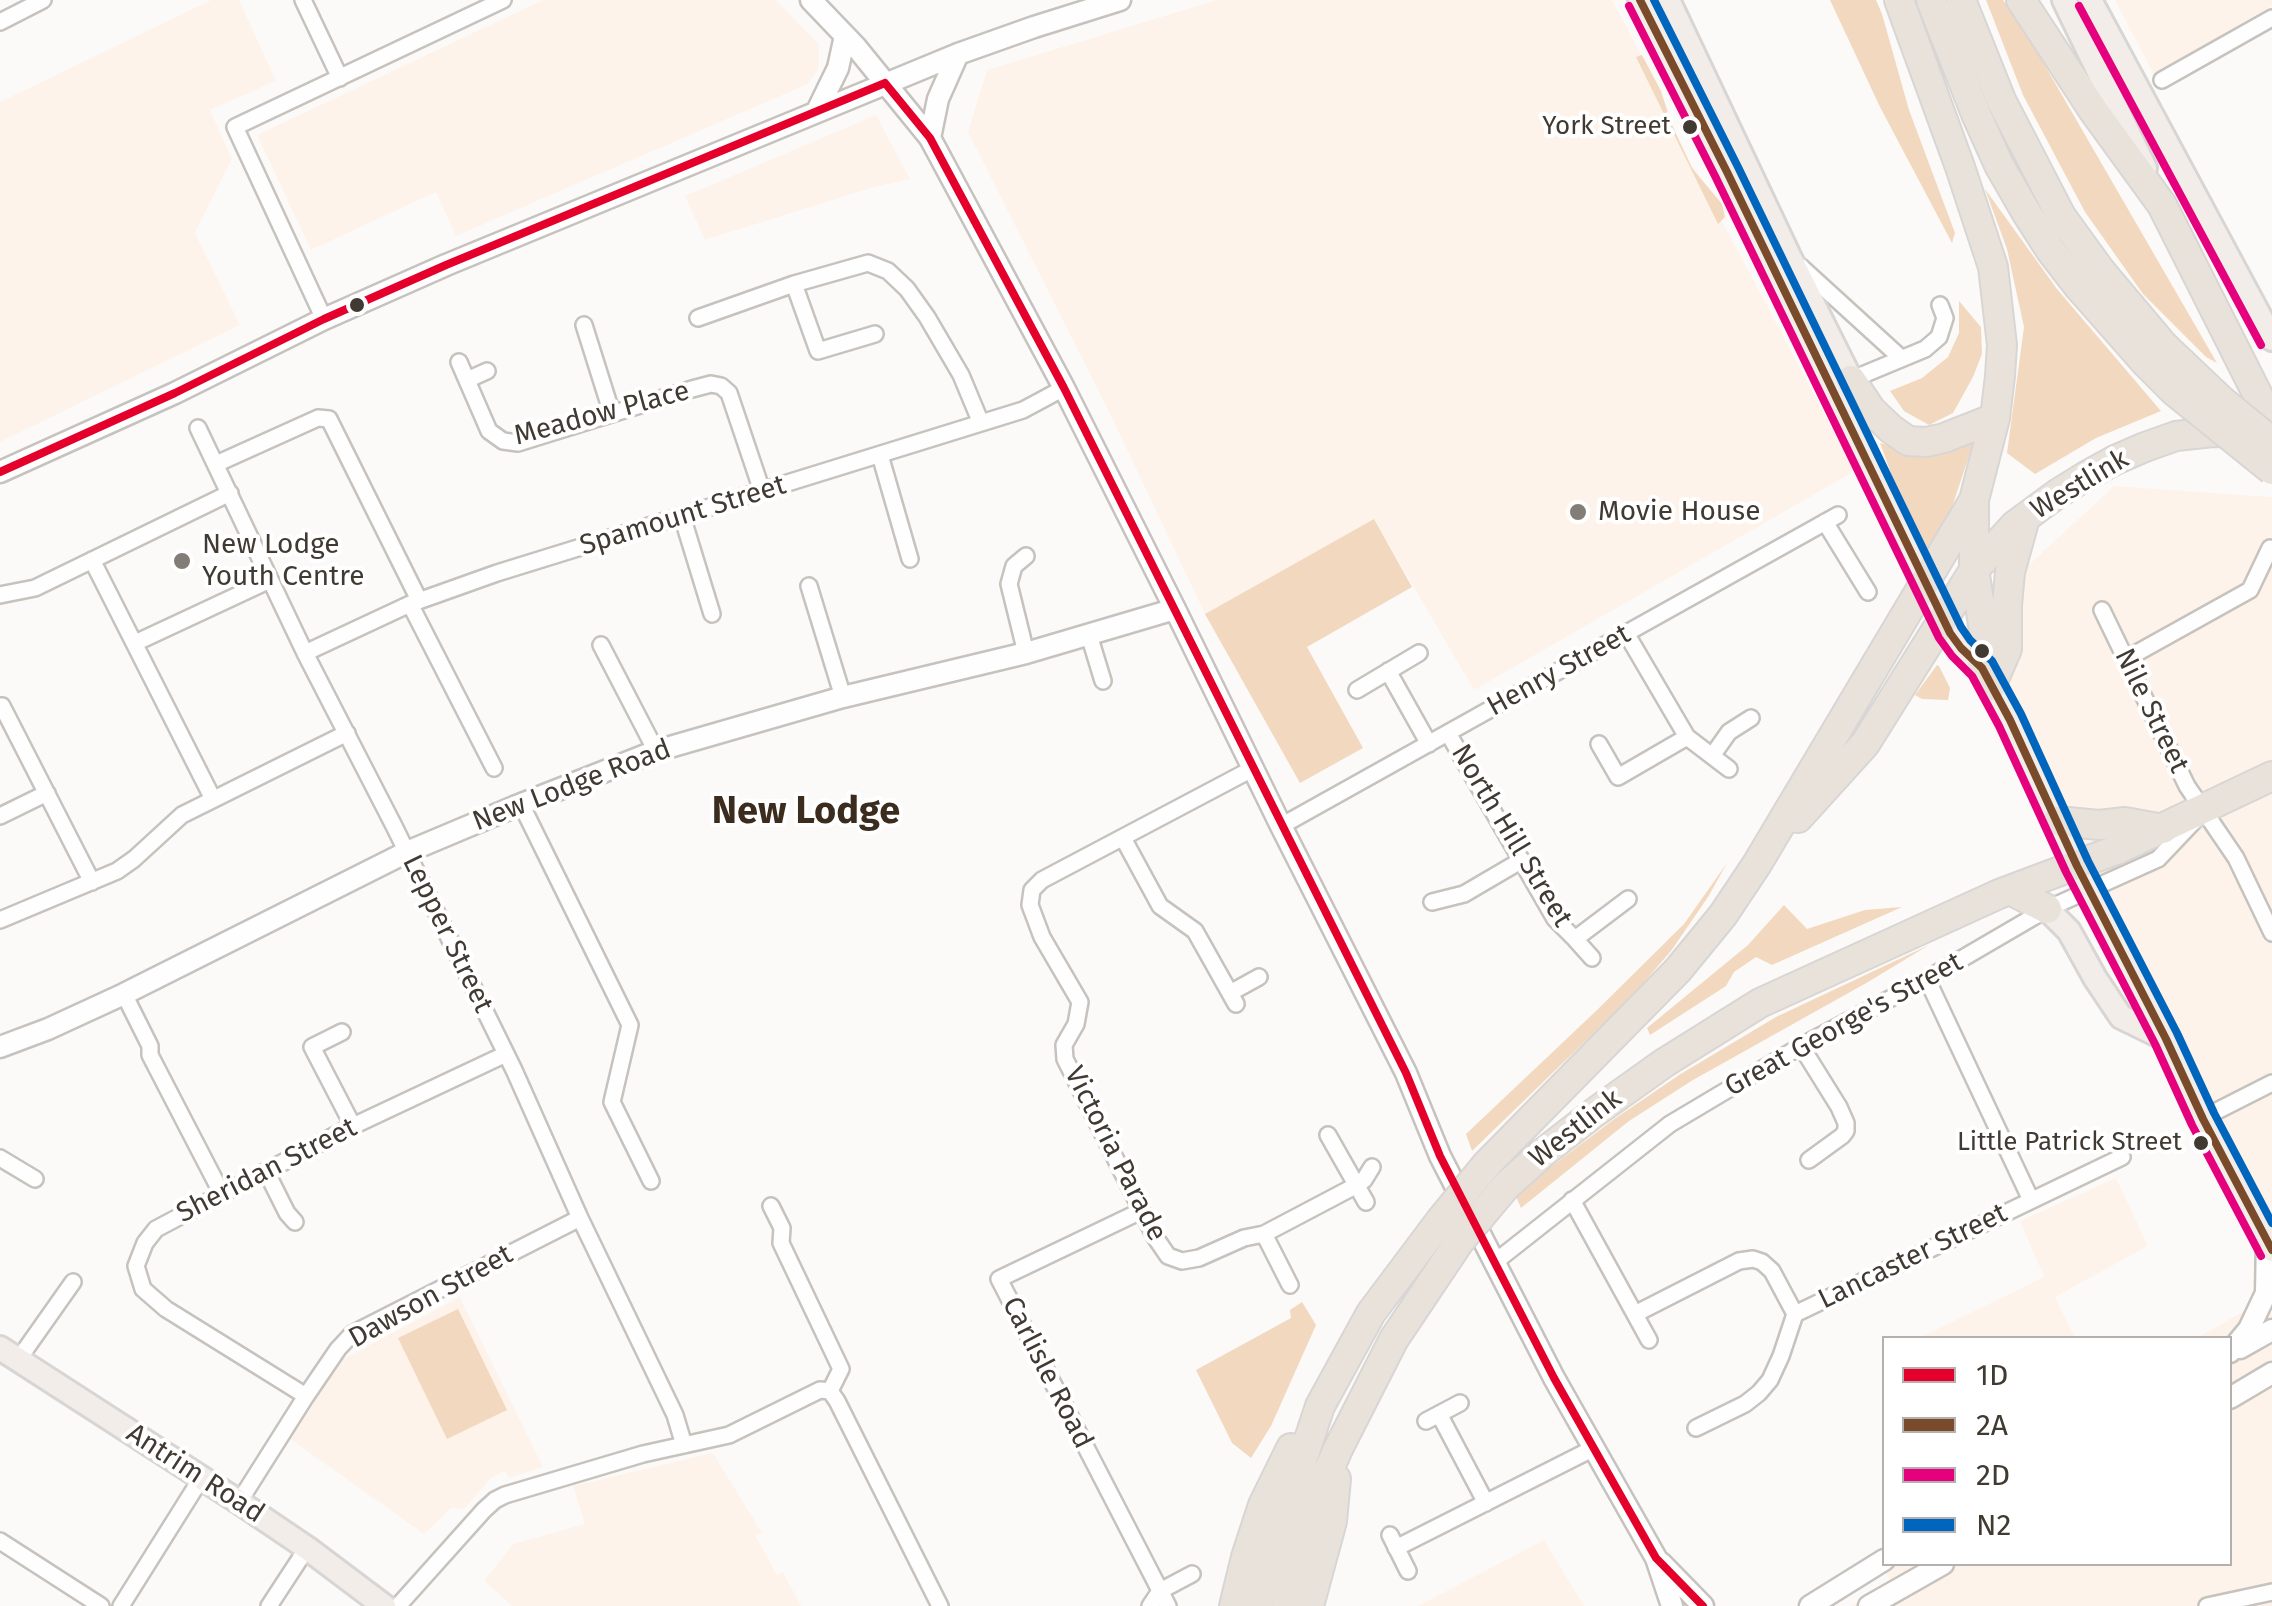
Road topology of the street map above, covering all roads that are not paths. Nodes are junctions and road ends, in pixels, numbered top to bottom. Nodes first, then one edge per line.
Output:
1 (43, 0) edge
2 (322, 0) edge
3 (503, 0) edge
4 (810, 0) edge
5 (1120, 0) edge
6 (1640, 0) edge
7 (1668, 0) edge
8 (1899, 0) edge
9 (1930, 0) edge
10 (1961, 0) edge
11 (2021, 0) edge
12 (2064, 0) edge
13 (2090, 0) edge
14 (305, 4) edge
15 (2272, 18) edge
16 (0, 22) edge
17 (845, 36) junction
18 (958, 54) junction
19 (340, 78) junction
20 (2162, 80) dead end
21 (885, 82) junction
22 (818, 109) junction
23 (930, 138) junction
24 (2162, 204) junction
25 (1789, 256) junction
26 (794, 284) junction
27 (1940, 305) dead end
28 (698, 318) dead end
29 (324, 319) junction
30 (584, 325) dead end
31 (875, 334) dead end
32 (2272, 339) edge
33 (2154, 353) junction
34 (1901, 358) junction
35 (459, 362) dead end
36 (487, 371) dead end
37 (468, 380) junction
38 (1842, 384) junction
39 (1064, 388) junction
40 (612, 414) junction
41 (1995, 418) junction
42 (980, 423) junction
43 (2272, 423) edge
44 (198, 428) dead end
45 (2272, 439) edge
46 (880, 455) junction
47 (216, 464) junction
48 (2272, 470) edge
49 (0, 472) edge
50 (762, 491) junction
51 (230, 493) junction
52 (1974, 500) junction
53 (682, 516) junction
54 (2026, 516) junction
55 (2270, 548) edge
56 (1026, 556) dead end
57 (910, 558) dead end
58 (92, 560) junction
59 (1974, 570) junction
60 (270, 580) junction
61 (1926, 582) junction
62 (809, 586) dead end
63 (1868, 592) dead end
64 (0, 595) edge
65 (414, 602) junction
66 (1175, 608) junction
67 (2102, 610) dead end
68 (712, 614) dead end
69 (1943, 618) junction
70 (1626, 633) junction
71 (1089, 635) junction
72 (135, 643) junction
73 (601, 645) dead end
74 (305, 653) junction
75 (1026, 653) junction
76 (1418, 654) dead end
77 (2126, 659) junction
78 (1388, 672) junction
79 (1986, 677) junction
80 (1102, 681) dead end
81 (1357, 690) dead end
82 (843, 697) junction
83 (0, 706) edge
84 (1751, 718) dead end
85 (347, 733) junction
86 (1448, 733) junction
87 (1687, 737) junction
88 (1429, 744) junction
89 (1599, 744) dead end
90 (656, 751) junction
91 (1712, 756) junction
92 (494, 768) dead end
93 (1252, 768) junction
94 (1729, 769) dead end
95 (2272, 776) edge
96 (48, 793) junction
97 (213, 800) junction
98 (521, 804) junction
99 (2204, 810) junction
100 (0, 816) edge
101 (2058, 821) junction
102 (1281, 826) junction
103 (2163, 828) junction
104 (1123, 838) junction
105 (407, 852) junction
106 (1522, 860) junction
107 (1757, 864) junction
108 (2083, 878) junction
109 (92, 882) junction
110 (2010, 890) junction
111 (1628, 898) dead end
112 (1432, 902) dead end
113 (2047, 909) junction
114 (0, 920) edge
115 (2272, 933) edge
116 (1575, 940) junction
117 (1592, 958) dead end
118 (1259, 977) dead end
119 (1927, 979) junction
120 (124, 994) junction
121 (342, 1032) dead end
122 (2166, 1039) junction
123 (1801, 1046) junction
124 (0, 1047) edge
125 (506, 1054) junction
126 (2272, 1083) edge
127 (2203, 1118) junction
128 (353, 1126) junction
129 (1328, 1135) dead end
130 (2122, 1157) dead end
131 (0, 1158) edge
132 (1809, 1160) dead end
133 (1372, 1167) dead end
134 (266, 1171) junction
135 (35, 1179) dead end
136 (651, 1180) dead end
137 (1357, 1185) junction
138 (222, 1194) junction
139 (1572, 1200) junction
140 (2031, 1200) junction
141 (1366, 1202) dead end
142 (771, 1206) dead end
143 (1141, 1210) junction
144 (580, 1218) junction
145 (294, 1222) dead end
146 (1450, 1231) junction
147 (1264, 1234) junction
148 (2269, 1244) edge
149 (1495, 1262) junction
150 (73, 1282) dead end
151 (1290, 1284) dead end
152 (1635, 1314) junction
153 (1795, 1314) junction
154 (2272, 1330) edge
155 (1649, 1340) dead end
156 (2232, 1351) edge
157 (2232, 1352) edge
158 (9, 1354) edge
159 (2272, 1373) edge
160 (830, 1391) junction
161 (306, 1396) junction
162 (2232, 1397) edge
163 (1460, 1404) dead end
164 (1320, 1406) junction
165 (1696, 1428) dead end
166 (684, 1445) junction
167 (1339, 1448) junction
168 (1594, 1448) junction
169 (202, 1477) junction
170 (240, 1502) junction
171 (1486, 1503) junction
172 (0, 1542) edge
173 (307, 1548) junction
174 (1656, 1558) junction
175 (1882, 1561) edge
176 (1940, 1566) edge
177 (1408, 1571) dead end
178 (1192, 1574) dead end
179 (2272, 1592) edge
180 (1164, 1598) edge
181 (1878, 1604) edge
182 (1699, 1605) edge
183 (101, 1606) edge
184 (121, 1606) edge
185 (269, 1606) edge
186 (384, 1606) edge
187 (398, 1606) edge
188 (940, 1606) edge
189 (1150, 1606) edge
190 (1234, 1606) edge
191 (1258, 1606) edge
192 (1287, 1606) edge
193 (1309, 1606) edge
194 (1672, 1606) edge
195 (1810, 1606) edge
196 (2207, 1606) edge

1 - 16 street
2 - 14 street
3 - 19 street
4 - 17 street
5 - 18 street
6 - 38 main road
7 - 25 main road
8 - 41 highway
9 - 33 highway
10 - 33 highway
11 - 24 highway
12 - 24 main road
13 - 32 main road
14 - 19 street
15 - 20 street
17 - 21 street
17 - 22 street
18 - 21 street
18 - 23 street
19 - 29 street
21 - 22 street
21 - 23 street
22 - 29 street
23 - 39 street
24 - 43 highway
25 - 34 street
25 - 38 main road
26 - 28 street
26 - 31 street
26 - 42 street
27 - 34 street
29 - 49 street
30 - 40 street
33 - 45 highway, bridge
33 - 48 highway, bridge
34 - 38 street
35 - 37 street, Meadow Place
36 - 37 street
37 - 40 street, Meadow Place
38 - 41 highway
38 - 61 main road
39 - 42 street, Spamount Street
39 - 66 street
40 - 50 street, Meadow Place
41 - 52 highway
42 - 46 street, Spamount Street
44 - 47 street, Lepper Street
45 - 54 highway, Westlink
46 - 50 street, Spamount Street
46 - 57 street
47 - 51 street, Lepper Street
47 - 65 street
50 - 53 street, Spamount Street
51 - 58 street
51 - 60 street, Lepper Street
52 - 59 highway
52 - 61 highway, Westlink
53 - 65 street, Spamount Street
53 - 68 street
54 - 59 highway, Westlink
54 - 79 highway
55 - 77 street
56 - 75 street
58 - 64 street
58 - 72 street
59 - 69 highway, Westlink
59 - 79 highway
60 - 72 street
60 - 74 street, Lepper Street
61 - 69 main road
61 - 107 highway, Westlink
62 - 82 street
63 - 70 street, Henry Street
65 - 74 street, Spamount Street
65 - 92 street
66 - 71 street, New Lodge Road
66 - 93 street
67 - 77 street, Nile Street
69 - 79 main road
69 - 107 highway, Westlink
70 - 86 street, Henry Street
70 - 87 street
71 - 75 street, New Lodge Road
71 - 80 street
72 - 97 street
73 - 90 street
74 - 85 street, Lepper Street
75 - 82 street, New Lodge Road
76 - 78 street
77 - 99 street, Nile Street
78 - 81 street
78 - 88 street
79 - 101 main road
82 - 90 street, New Lodge Road
83 - 96 street
84 - 91 street
85 - 97 street
85 - 105 street, Lepper Street
86 - 88 street, Henry Street
86 - 106 street, North Hill Street
87 - 89 street
87 - 91 street
88 - 102 street, Henry Street
90 - 98 street, New Lodge Road
91 - 94 street
93 - 102 street
93 - 104 street, Victoria Parade
95 - 99 highway, Great George's Street
96 - 100 street
96 - 109 street
97 - 109 street
98 - 105 street, New Lodge Road
98 - 136 street
99 - 103 highway, Great George's Street
99 - 108 street, Great George's Street
99 - 115 street, Nile Street
101 - 103 highway
101 - 108 main road
102 - 149 street
103 - 108 highway, Great George's Street
104 - 118 street
104 - 143 street, Victoria Parade
105 - 120 street, New Lodge Road
105 - 125 street, Lepper Street
106 - 112 street
106 - 116 street, North Hill Street
107 - 146 highway, Westlink, bridge
108 - 110 highway, Westlink
108 - 113 street, Great George's Street
108 - 122 main road
109 - 114 street
110 - 113 highway
110 - 146 highway, Westlink, bridge
111 - 116 street, North Hill Street
113 - 119 street, Great George's Street
113 - 122 main road
116 - 117 street, North Hill Street
119 - 123 street, Great George's Street
119 - 140 street
120 - 124 street, New Lodge Road
120 - 138 street
121 - 128 street
122 - 127 main road
123 - 132 street
123 - 139 street, Great George's Street
125 - 128 street, Sheridan Street
125 - 144 street, Lepper Street
126 - 127 street
127 - 148 main road
128 - 134 street, Sheridan Street
129 - 137 street
130 - 140 street, Lancaster Street
131 - 135 street
133 - 137 street, Victoria Parade
134 - 138 street, Sheridan Street
134 - 145 street
137 - 141 street
137 - 147 street, Victoria Parade
138 - 161 street, Sheridan Street
139 - 149 street, Great George's Street
139 - 152 street
140 - 153 street, Lancaster Street
142 - 160 street
143 - 147 street, Victoria Parade
143 - 180 street, Carlisle Road
144 - 161 street, Dawson Street
144 - 166 street, Lepper Street
146 - 164 highway, Westlink
146 - 167 highway, Westlink
147 - 151 street
148 - 156 street
149 - 168 street
150 - 158 street
152 - 153 street
152 - 155 street
153 - 165 street, Lancaster Street
154 - 157 street
158 - 169 main road, Antrim Road
159 - 162 street
160 - 166 street
160 - 188 street
161 - 170 street, Dawson Street
163 - 171 street
164 - 190 highway
164 - 191 highway, Westlink
166 - 187 street
167 - 192 highway, Westlink
167 - 193 highway
168 - 171 street
168 - 174 street
169 - 170 main road, Antrim Road
169 - 184 street
170 - 173 main road, Antrim Road
171 - 177 street
172 - 183 street
173 - 185 street
173 - 186 main road, Antrim Road
174 - 182 street
174 - 194 street
175 - 195 street
176 - 181 street
178 - 180 street
179 - 196 street
180 - 189 street

